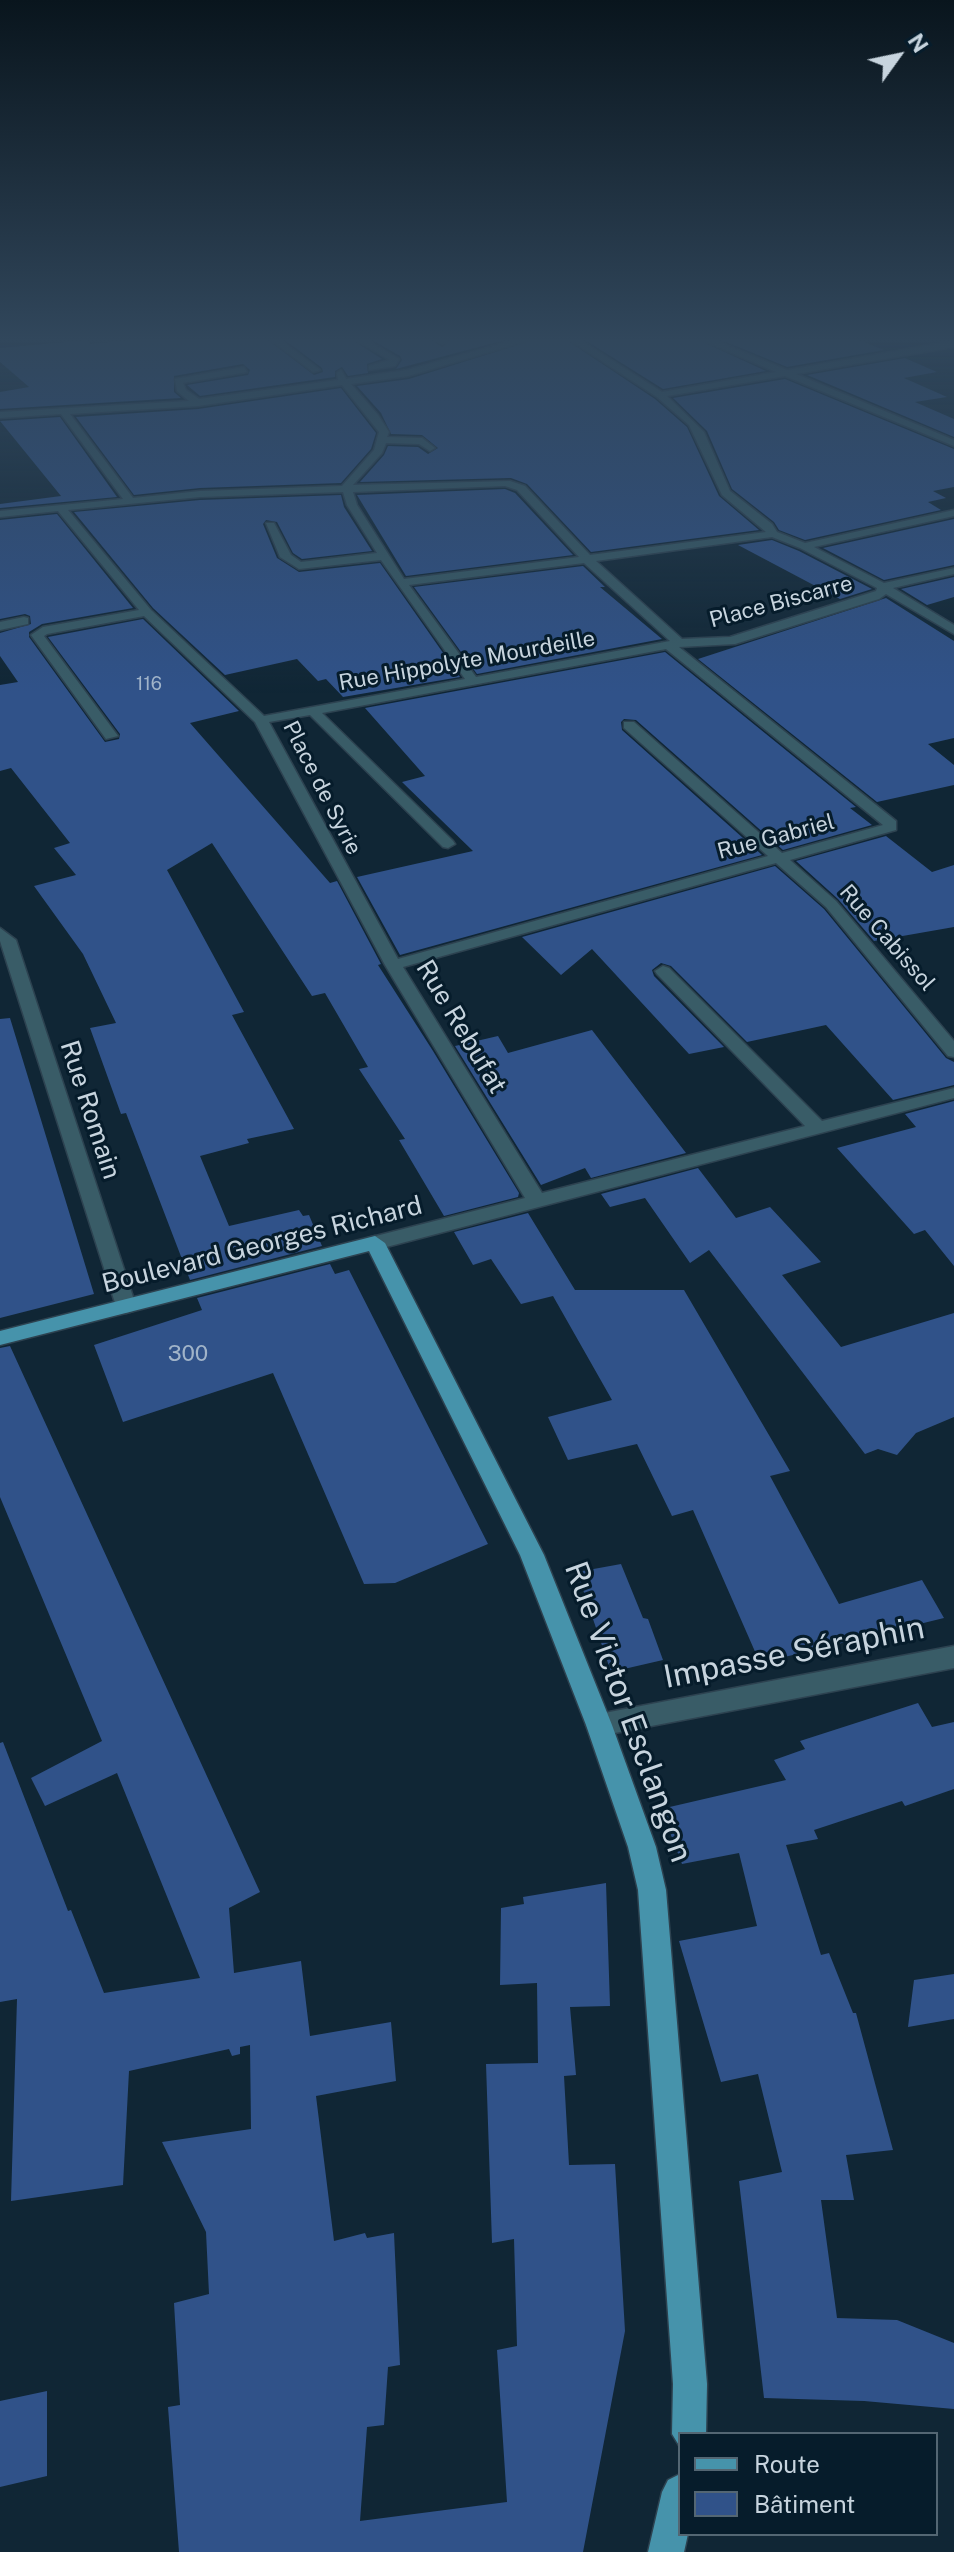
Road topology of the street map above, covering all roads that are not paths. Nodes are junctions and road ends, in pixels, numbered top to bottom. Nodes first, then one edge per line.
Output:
1 (97, 456) edge
2 (374, 456) edge
3 (709, 456) edge
4 (346, 487) junction
5 (360, 487) junction
6 (439, 489) dead end
7 (129, 500) junction
8 (60, 507) junction
9 (954, 513) edge
10 (0, 514) edge
11 (270, 525) dead end
12 (773, 534) junction
13 (804, 546) junction
14 (383, 556) junction
15 (587, 559) junction
16 (954, 571) edge
17 (401, 583) junction
18 (883, 587) junction
19 (147, 612) junction
20 (24, 621) dead end
21 (0, 626) edge
22 (954, 630) edge
23 (674, 644) junction
24 (472, 680) junction
25 (312, 710) junction
26 (261, 720) junction
27 (629, 725) dead end
28 (111, 736) dead end
29 (448, 844) dead end
30 (780, 859) junction
31 (343, 876) joint
32 (0, 933) edge
33 (393, 965) junction
34 (663, 971) dead end
35 (954, 1052) edge
36 (954, 1093) edge
37 (819, 1129) junction
38 (538, 1203) junction
39 (375, 1243) junction
40 (126, 1306) junction
41 (0, 1338) edge
42 (954, 1657) edge
43 (599, 1725) junction
44 (689, 2432) edge
45 (678, 2501) edge
46 (666, 2552) edge

1 - 7 street
2 - 4 street
3 - 12 street
4 - 5 street
4 - 7 street
4 - 14 street
5 - 6 street
5 - 15 street
7 - 8 street
8 - 10 street
8 - 19 street, Place de Syrie
9 - 13 street
11 - 14 street
12 - 13 street, Place Biscarre
12 - 15 street, Place Biscarre
13 - 18 street, Place Biscarre
14 - 17 street
15 - 17 street
15 - 23 street, Place Biscarre
16 - 18 street
17 - 24 street
18 - 22 street
18 - 23 street, Place Biscarre
19 - 26 street, Place de Syrie
19 - 28 street
20 - 21 street
23 - 24 street, Rue Hippolyte Mourdeille
23 - 30 street, Rue Gabriel
24 - 25 street, Rue Hippolyte Mourdeille
25 - 26 street, Rue Hippolyte Mourdeille
25 - 29 street, Place de Syrie
26 - 31 street, Place de Syrie
27 - 30 street, Rue Cabissol
30 - 33 street, Rue Gabriel
30 - 35 street, Rue Cabissol
31 - 33 street, Rue Rebufat
32 - 40 street, Rue Romain
33 - 38 street, Rue Rebufat
34 - 37 street
36 - 37 street, Boulevard Georges Richard
37 - 38 street, Boulevard Georges Richard
38 - 39 street, Boulevard Georges Richard
39 - 40 main road, Boulevard Georges Richard
39 - 43 main road, Rue Victor Esclangon
40 - 41 main road, Boulevard Georges Richard
42 - 43 street, Impasse Séraphin
43 - 44 main road, Rue Victor Esclangon
45 - 46 main road

